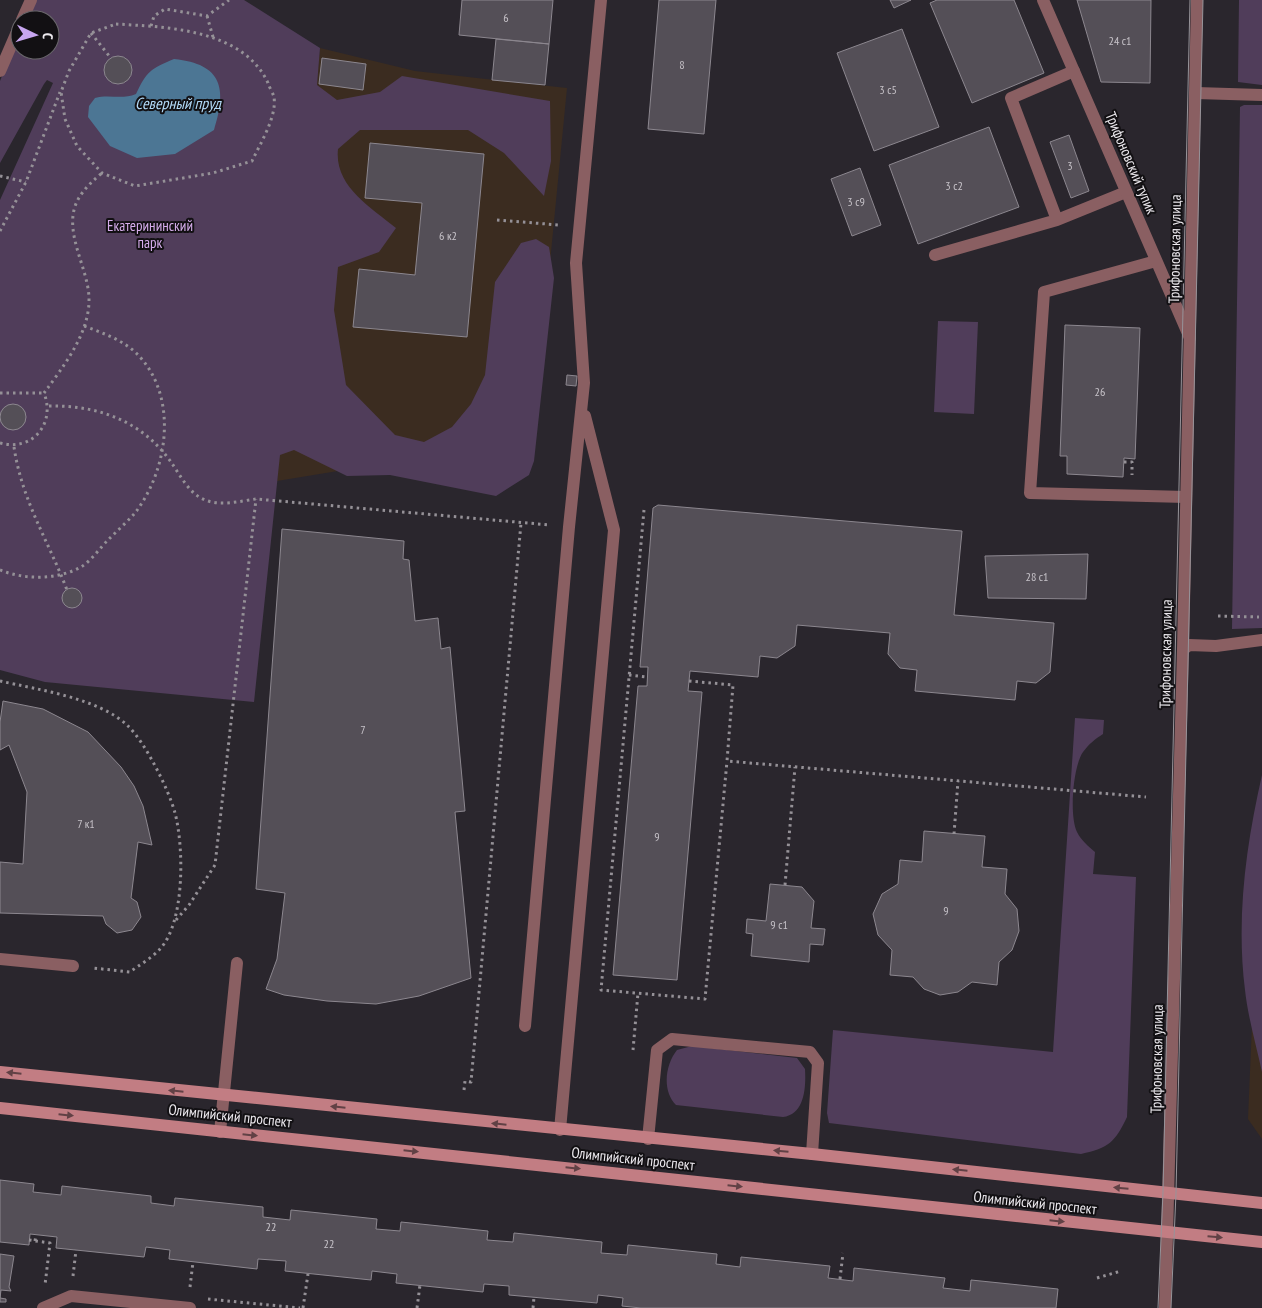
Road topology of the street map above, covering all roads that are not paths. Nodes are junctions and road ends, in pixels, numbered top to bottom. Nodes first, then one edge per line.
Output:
1 (601, 0) edge
2 (1043, 0) edge
3 (1197, 0) edge
4 (10, 48) edge
5 (0, 71) edge
6 (1074, 71) junction
7 (1196, 93) junction
8 (1262, 95) edge
9 (1126, 192) junction
10 (1057, 220) junction
11 (935, 255) dead end
12 (1156, 261) junction
13 (1190, 338) junction
14 (582, 406) junction
15 (1186, 497) junction
16 (1262, 640) edge
17 (1183, 650) junction
18 (0, 959) edge
19 (237, 963) dead end
20 (72, 966) road end
21 (526, 1026) dead end
22 (0, 1072) edge
23 (223, 1096) junction
24 (0, 1108) edge
25 (560, 1130) junction
26 (220, 1132) junction
27 (648, 1139) junction
28 (812, 1154) junction
29 (1170, 1193) junction
30 (1262, 1203) edge
31 (1168, 1233) junction
32 (1262, 1242) edge
33 (43, 1308) edge
34 (190, 1308) edge
35 (1165, 1308) edge

1 - 14 street
2 - 6 street, Трифоновский тупик
3 - 7 street, Трифоновская улица
4 - 5 street
6 - 9 street, Трифоновский тупик
6 - 10 street
7 - 8 street
7 - 13 street, Трифоновская улица
9 - 10 street
9 - 12 street, Трифоновский тупик
10 - 11 street
12 - 13 street, Трифоновский тупик
12 - 15 street
13 - 15 street, Трифоновская улица
14 - 21 street
14 - 25 street
15 - 17 street, Трифоновская улица
16 - 17 street
17 - 29 street, Трифоновская улица
18 - 20 street
19 - 23 street
23 -> 22 main road, Олимпийский проспект
25 -> 23 main road, Олимпийский проспект
23 - 26 street
24 -> 26 main road, Олимпийский проспект
25 - 27 main road, Олимпийский проспект
26 -> 31 main road, Олимпийский проспект
28 -> 27 main road, Олимпийский проспект
27 - 28 street
29 -> 28 main road, Олимпийский проспект
29 - 30 main road, Олимпийский проспект
29 - 31 street, Трифоновская улица
31 -> 32 main road, Олимпийский проспект
31 - 35 street, Трифоновская улица
33 - 34 street

